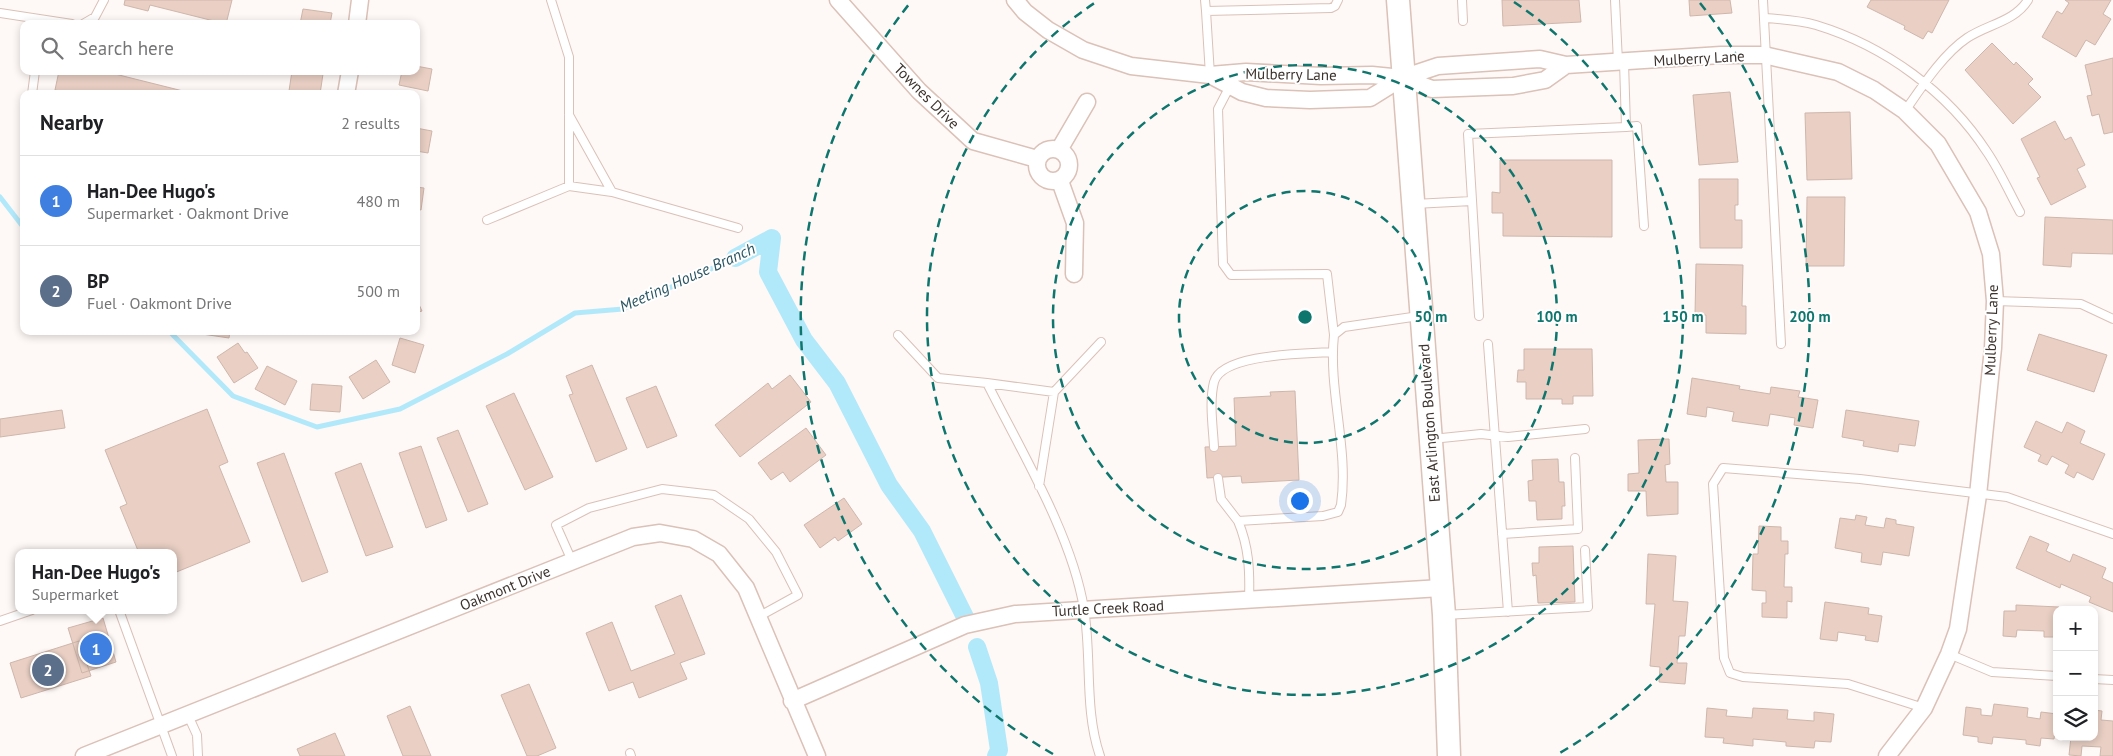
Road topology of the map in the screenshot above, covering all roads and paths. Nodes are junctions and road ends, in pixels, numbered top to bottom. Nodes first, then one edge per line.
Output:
1 (104, 0) edge
2 (360, 0) edge
3 (552, 0) edge
4 (838, 0) edge
5 (1015, 0) edge
6 (1205, 0) edge
7 (1338, 0) edge
8 (1398, 0) edge
9 (1462, 0) edge
10 (1615, 0) edge
11 (1763, 0) edge
12 (2028, 0) edge
13 (1206, 11) junction
14 (0, 12) edge
15 (1764, 18) junction
16 (48, 20) edge
17 (90, 20) edge
18 (358, 20) edge
19 (1463, 21) dead end
20 (1764, 56) junction
21 (1621, 62) junction
22 (1566, 66) junction
23 (34, 75) edge
24 (349, 75) edge
25 (1210, 76) junction
26 (1402, 78) junction
27 (1925, 83) junction
28 (1230, 86) junction
29 (33, 90) edge
30 (347, 90) edge
31 (1087, 102) dead end
32 (1905, 111) junction
33 (569, 115) junction
34 (1626, 127) junction
35 (1059, 150) junction
36 (1037, 159) junction
37 (1060, 181) junction
38 (568, 186) junction
39 (612, 192) junction
40 (1472, 201) junction
41 (1412, 204) junction
42 (2020, 212) dead end
43 (487, 220) dead end
44 (1644, 226) dead end
45 (738, 228) dead end
46 (1074, 274) dead end
47 (1995, 301) junction
48 (1420, 316) junction
49 (1479, 316) dead end
50 (2113, 319) edge
51 (898, 335) dead end
52 (1334, 335) junction
53 (1100, 342) dead end
54 (1488, 344) dead end
55 (1781, 344) dead end
56 (1332, 352) junction
57 (987, 383) junction
58 (1054, 392) junction
59 (1585, 429) dead end
60 (1494, 435) junction
61 (1430, 439) junction
62 (1214, 447) dead end
63 (1575, 458) dead end
64 (1218, 478) dead end
65 (1039, 486) junction
66 (1978, 495) junction
67 (1238, 521) junction
68 (1502, 534) junction
69 (2113, 534) edge
70 (1585, 550) dead end
71 (572, 561) junction
72 (1441, 588) junction
73 (1249, 600) junction
74 (1085, 610) junction
75 (1508, 612) junction
76 (20, 614) edge
77 (120, 614) edge
78 (1444, 615) junction
79 (758, 617) junction
80 (0, 621) edge
81 (1949, 654) junction
82 (2053, 676) edge
83 (2098, 679) edge
84 (2113, 680) edge
85 (792, 701) junction
86 (1924, 708) junction
87 (187, 713) junction
88 (161, 724) junction
89 (84, 756) edge
90 (172, 756) edge
91 (198, 756) edge
92 (817, 756) edge
93 (1100, 756) edge
94 (1450, 756) edge
95 (1887, 756) edge

1 - 17 lane
2 - 18 street
3 - 33 lane
4 - 36 street, Townes Drive
5 - 25 street, Mulberry Lane
6 - 13 lane
7 - 13 lane
8 - 26 main road, East Arlington Boulevard
9 - 19 lane
10 - 21 lane
11 - 15 lane
12 - 27 lane
13 - 25 lane
14 - 16 lane
15 - 20 lane
15 - 27 lane
20 - 21 street, Mulberry Lane
20 - 32 street, Mulberry Lane
20 - 55 lane
21 - 22 street, Mulberry Lane
21 - 34 lane
22 - 26 street, Mulberry Lane
22 - 26 street, Mulberry Lane
23 - 29 lane
24 - 30 street
25 - 26 street, Mulberry Lane
25 - 28 street, Mulberry Lane
26 - 28 street, Mulberry Lane
26 - 41 main road, East Arlington Boulevard
27 - 32 lane
27 - 42 lane
28 - 52 lane
31 - 35 street
32 - 47 street, Mulberry Lane
33 - 38 lane
33 - 39 lane
34 - 40 lane
34 - 44 lane
35 - 36 street
35 - 37 street
36 - 37 street
37 - 46 street
38 - 39 lane
38 - 43 lane
39 - 45 lane
40 - 41 lane
40 - 49 lane
41 - 48 main road, East Arlington Boulevard
47 - 50 lane
47 - 66 street, Mulberry Lane
48 - 52 lane
48 - 61 main road, East Arlington Boulevard
51 - 57 lane
52 - 56 lane
53 - 58 lane
54 - 60 lane
56 - 62 lane
56 - 67 lane
57 - 58 lane
57 - 65 lane
58 - 65 lane
59 - 60 lane
60 - 61 lane
60 - 68 lane
61 - 72 main road, East Arlington Boulevard
63 - 68 lane
64 - 67 lane
65 - 74 lane
66 - 69 lane
66 - 81 street, Mulberry Lane
66 - 86 lane
67 - 73 lane
68 - 75 lane
70 - 75 lane
71 - 79 street, Oakmont Drive
71 - 79 lane
71 - 87 street, Oakmont Drive
72 - 73 street, Turtle Creek Road
72 - 78 main road, East Arlington Boulevard
73 - 74 street, Turtle Creek Road
74 - 85 street, Turtle Creek Road
74 - 93 lane
75 - 78 lane
76 - 80 lane
77 - 88 lane
78 - 94 main road, East Arlington Boulevard
79 - 85 street, Oakmont Drive
81 - 82 lane
81 - 86 street, Mulberry Lane
83 - 84 lane
85 - 92 street, Oakmont Drive
86 - 95 street, Mulberry Lane
87 - 88 street, Oakmont Drive
87 - 91 lane
88 - 89 street, Oakmont Drive
88 - 90 lane

